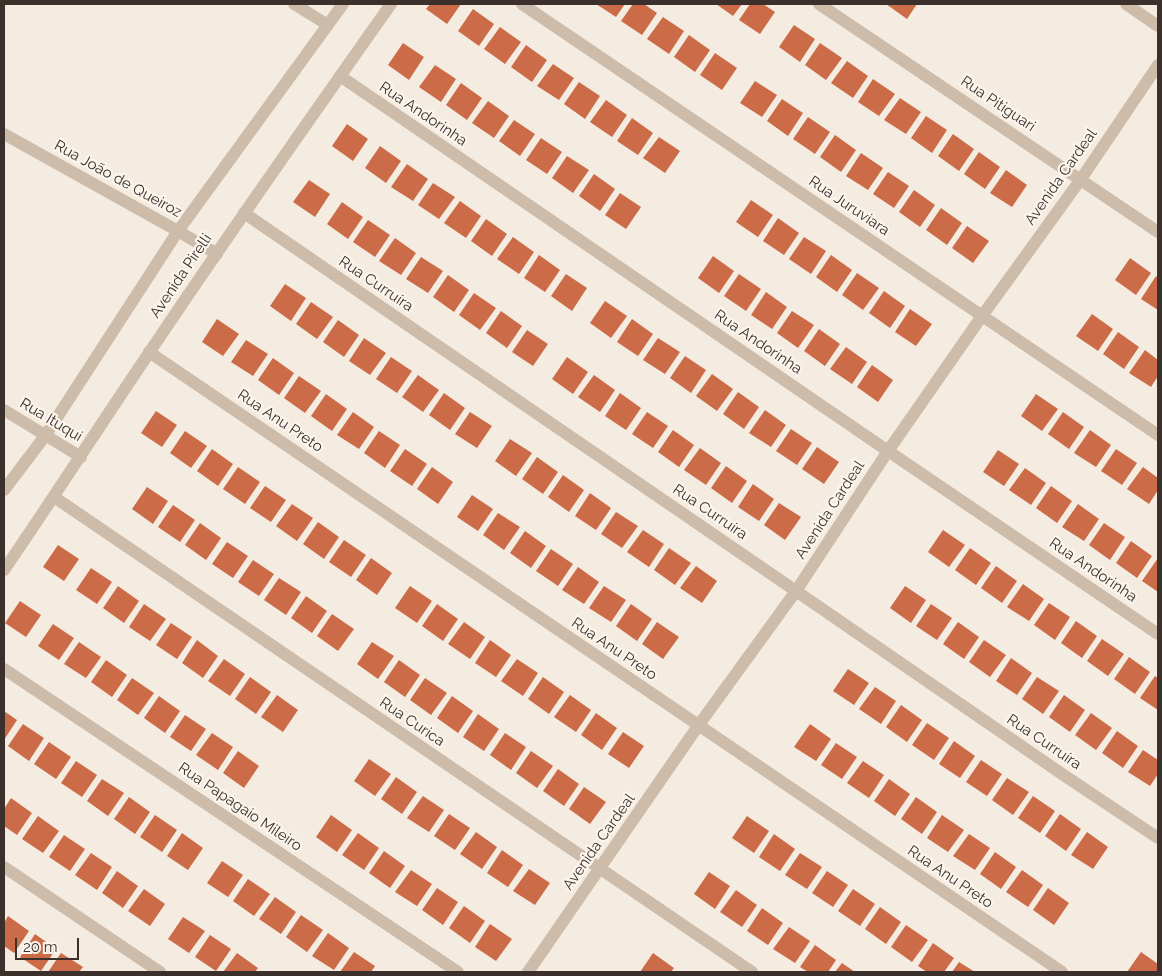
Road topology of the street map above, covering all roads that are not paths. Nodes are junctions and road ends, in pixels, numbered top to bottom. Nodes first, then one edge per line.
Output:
1 (294, 4) edge
2 (343, 4) edge
3 (391, 4) edge
4 (522, 4) edge
5 (819, 4) edge
6 (1126, 4) edge
7 (328, 26) junction
8 (1158, 26) edge
9 (1158, 65) edge
10 (340, 76) junction
11 (4, 134) edge
12 (1081, 179) junction
13 (244, 213) junction
14 (178, 231) junction
15 (1158, 232) edge
16 (217, 254) junction
17 (982, 316) junction
18 (149, 352) junction
19 (4, 410) edge
20 (1158, 435) edge
21 (44, 436) junction
22 (888, 451) junction
23 (81, 456) junction
24 (4, 490) edge
25 (54, 497) junction
26 (4, 570) edge
27 (796, 590) junction
28 (1158, 634) edge
29 (4, 669) edge
30 (698, 726) junction
31 (1158, 838) edge
32 (4, 867) edge
33 (600, 870) junction
34 (160, 972) edge
35 (458, 972) edge
36 (528, 972) edge
37 (752, 972) edge
38 (1062, 972) edge

1 - 7 street
2 - 7 street, Avenida Pirelli
3 - 10 street, Avenida Pirelli
4 - 17 street, Rua Juruviara
5 - 12 street, Rua Pitiguari
6 - 8 street
7 - 14 street, Avenida Pirelli
9 - 12 street, Avenida Cardeal
10 - 13 street, Avenida Pirelli
10 - 22 street, Rua Andorinha
11 - 14 street, Rua João de Queiroz
12 - 15 street, Rua Pitiguari
12 - 17 street, Avenida Cardeal
13 - 16 street, Avenida Pirelli
13 - 27 street, Rua Curruíra
14 - 16 street, Rua João de Queiroz
14 - 21 street, Avenida Pirelli
16 - 18 street, Avenida Pirelli
17 - 20 street, Rua Juruviara
17 - 22 street, Avenida Cardeal
18 - 23 street, Avenida Pirelli
18 - 30 street, Rua Anu Preto
19 - 21 street, Rua Ituqui
21 - 23 street, Rua Ituqui
21 - 24 street, Avenida Pirelli
22 - 27 street, Avenida Cardeal
22 - 28 street, Rua Andorinha
23 - 25 street, Avenida Pirelli
25 - 26 street, Avenida Pirelli
25 - 33 street, Rua Curica
27 - 30 street, Avenida Cardeal
27 - 31 street, Rua Curruíra
29 - 35 street, Rua Papagaio Mileiro
30 - 33 street, Avenida Cardeal
30 - 38 street, Rua Anu Preto
32 - 34 street
33 - 36 street, Avenida Cardeal
33 - 37 street, Rua Curica

